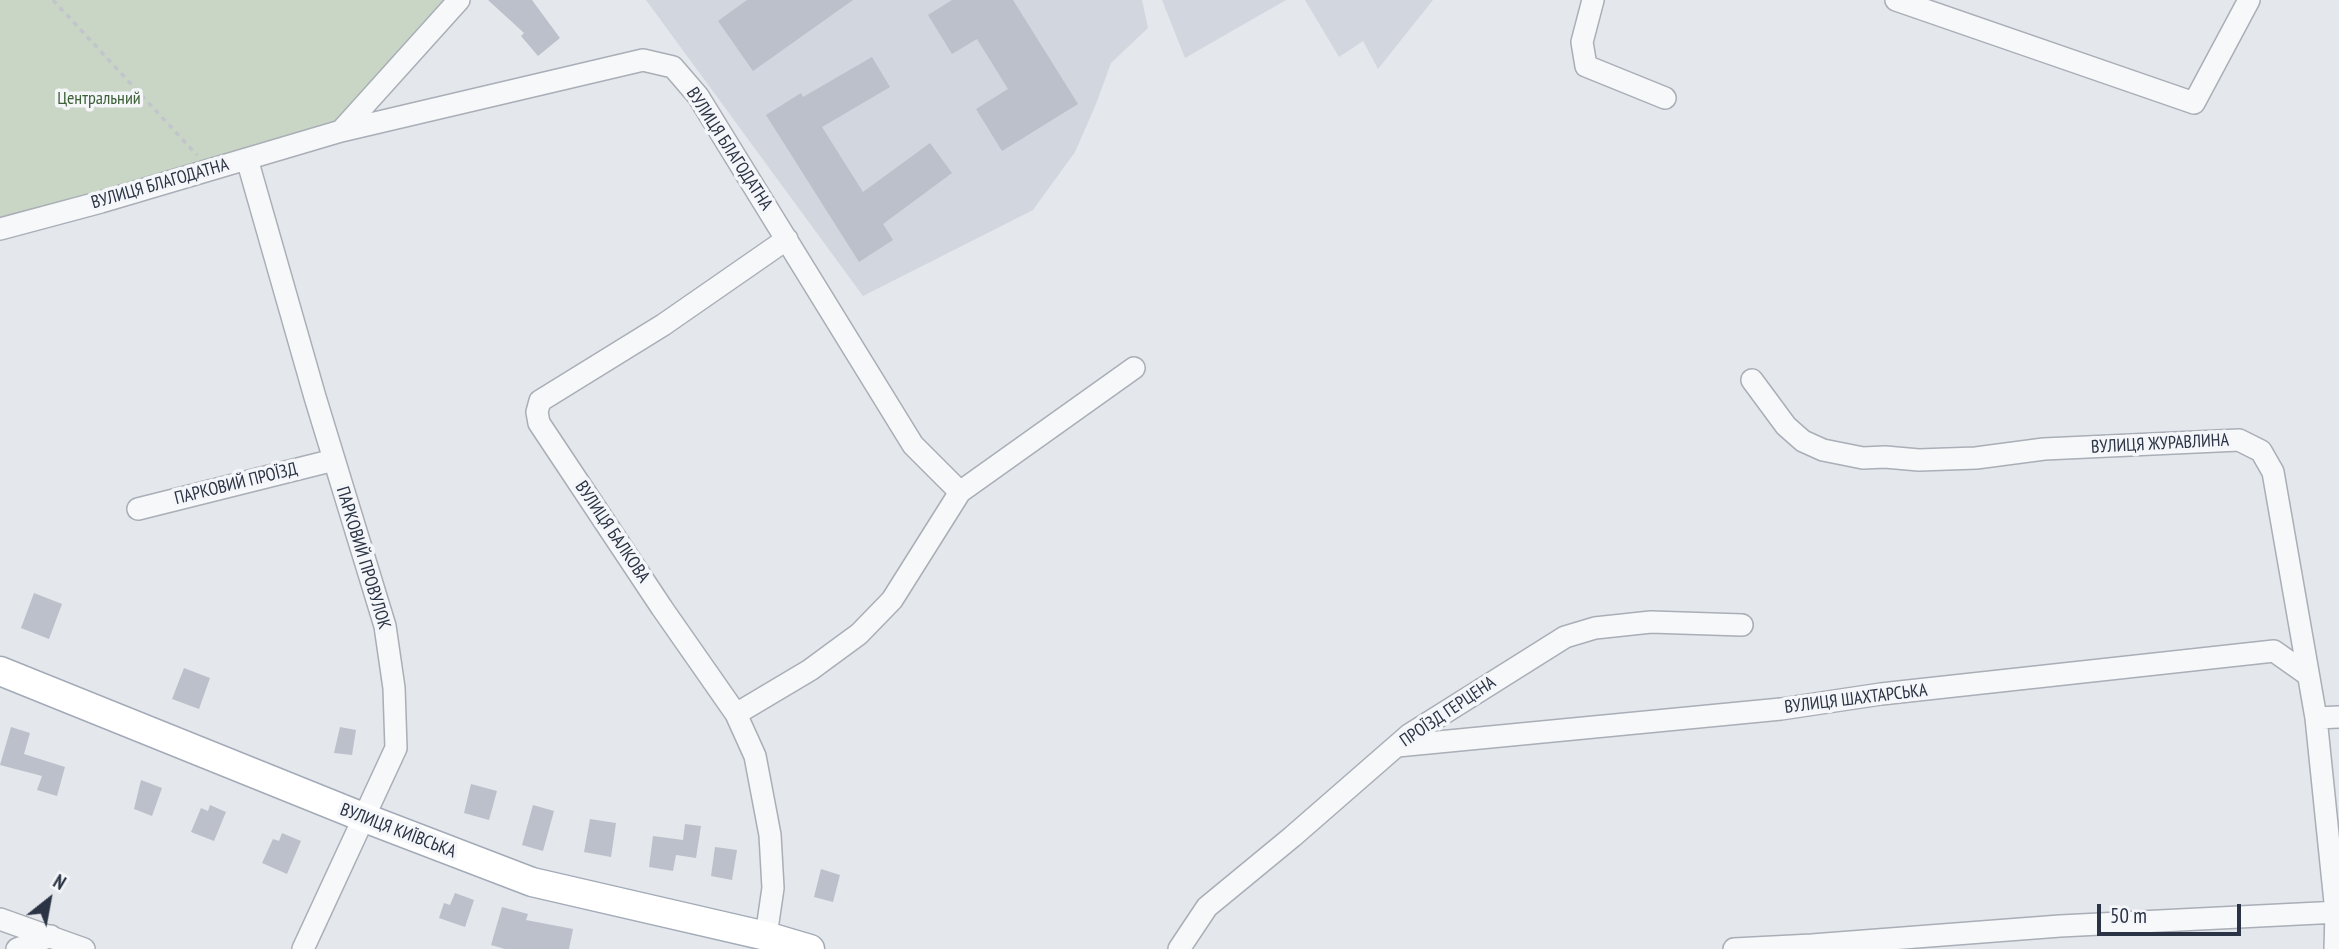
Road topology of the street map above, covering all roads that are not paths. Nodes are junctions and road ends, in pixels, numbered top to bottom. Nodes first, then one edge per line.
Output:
1 (459, 0) edge
2 (1593, 0) edge
3 (1896, 0) edge
4 (2249, 0) edge
5 (1665, 98) dead end
6 (341, 131) junction
7 (247, 159) junction
8 (0, 229) edge
9 (787, 239) junction
10 (1134, 368) dead end
11 (1752, 380) dead end
12 (334, 460) junction
13 (960, 492) junction
14 (138, 509) dead end
15 (1742, 625) dead end
16 (0, 671) edge
17 (2308, 675) junction
18 (736, 713) junction
19 (2339, 717) edge
20 (2316, 718) junction
21 (1397, 746) junction
22 (365, 818) junction
23 (2338, 912) edge
24 (0, 919) edge
25 (51, 936) junction
26 (766, 936) junction
27 (16, 949) edge
28 (84, 949) edge
29 (303, 949) edge
30 (810, 949) edge
31 (1179, 949) edge
32 (1734, 949) edge
33 (2336, 949) edge

1 - 6 street
2 - 5 street
3 - 4 street
6 - 7 street, ВУЛИЦЯ БЛАГОДАТНА
6 - 9 street, ВУЛИЦЯ БЛАГОДАТНА
7 - 8 street, ВУЛИЦЯ БЛАГОДАТНА
7 - 12 street, ПАРКОВИЙ ПРОВУЛОК
9 - 13 street, ВУЛИЦЯ БЛАГОДАТНА
9 - 18 street, ВУЛИЦЯ БАЛКОВА
10 - 13 street
11 - 17 street, ВУЛИЦЯ ЖУРАВЛИНА
12 - 14 street, ПАРКОВИЙ ПРОЇЗД
12 - 22 street, ПАРКОВИЙ ПРОВУЛОК
13 - 18 street
15 - 21 street, ПРОЇЗД ГЕРЦЕНА
16 - 22 main road, ВУЛИЦЯ КИЇВСЬКА
17 - 20 street, ВУЛИЦЯ ЖУРАВЛИНА
17 - 21 street, ВУЛИЦЯ ШАХТАРСЬКА
18 - 26 street, ВУЛИЦЯ БАЛКОВА
19 - 20 street
20 - 23 street, ВУЛИЦЯ ЖУРАВЛИНА
21 - 31 street, ПРОЇЗД ГЕРЦЕНА
22 - 26 main road, ВУЛИЦЯ КИЇВСЬКА
22 - 29 street, ПАРКОВИЙ ПРОВУЛОК
23 - 32 street
23 - 33 street, ВУЛИЦЯ ЖУРАВЛИНА
24 - 25 street
25 - 27 street
25 - 28 street
26 - 30 main road, ВУЛИЦЯ КИЇВСЬКА

